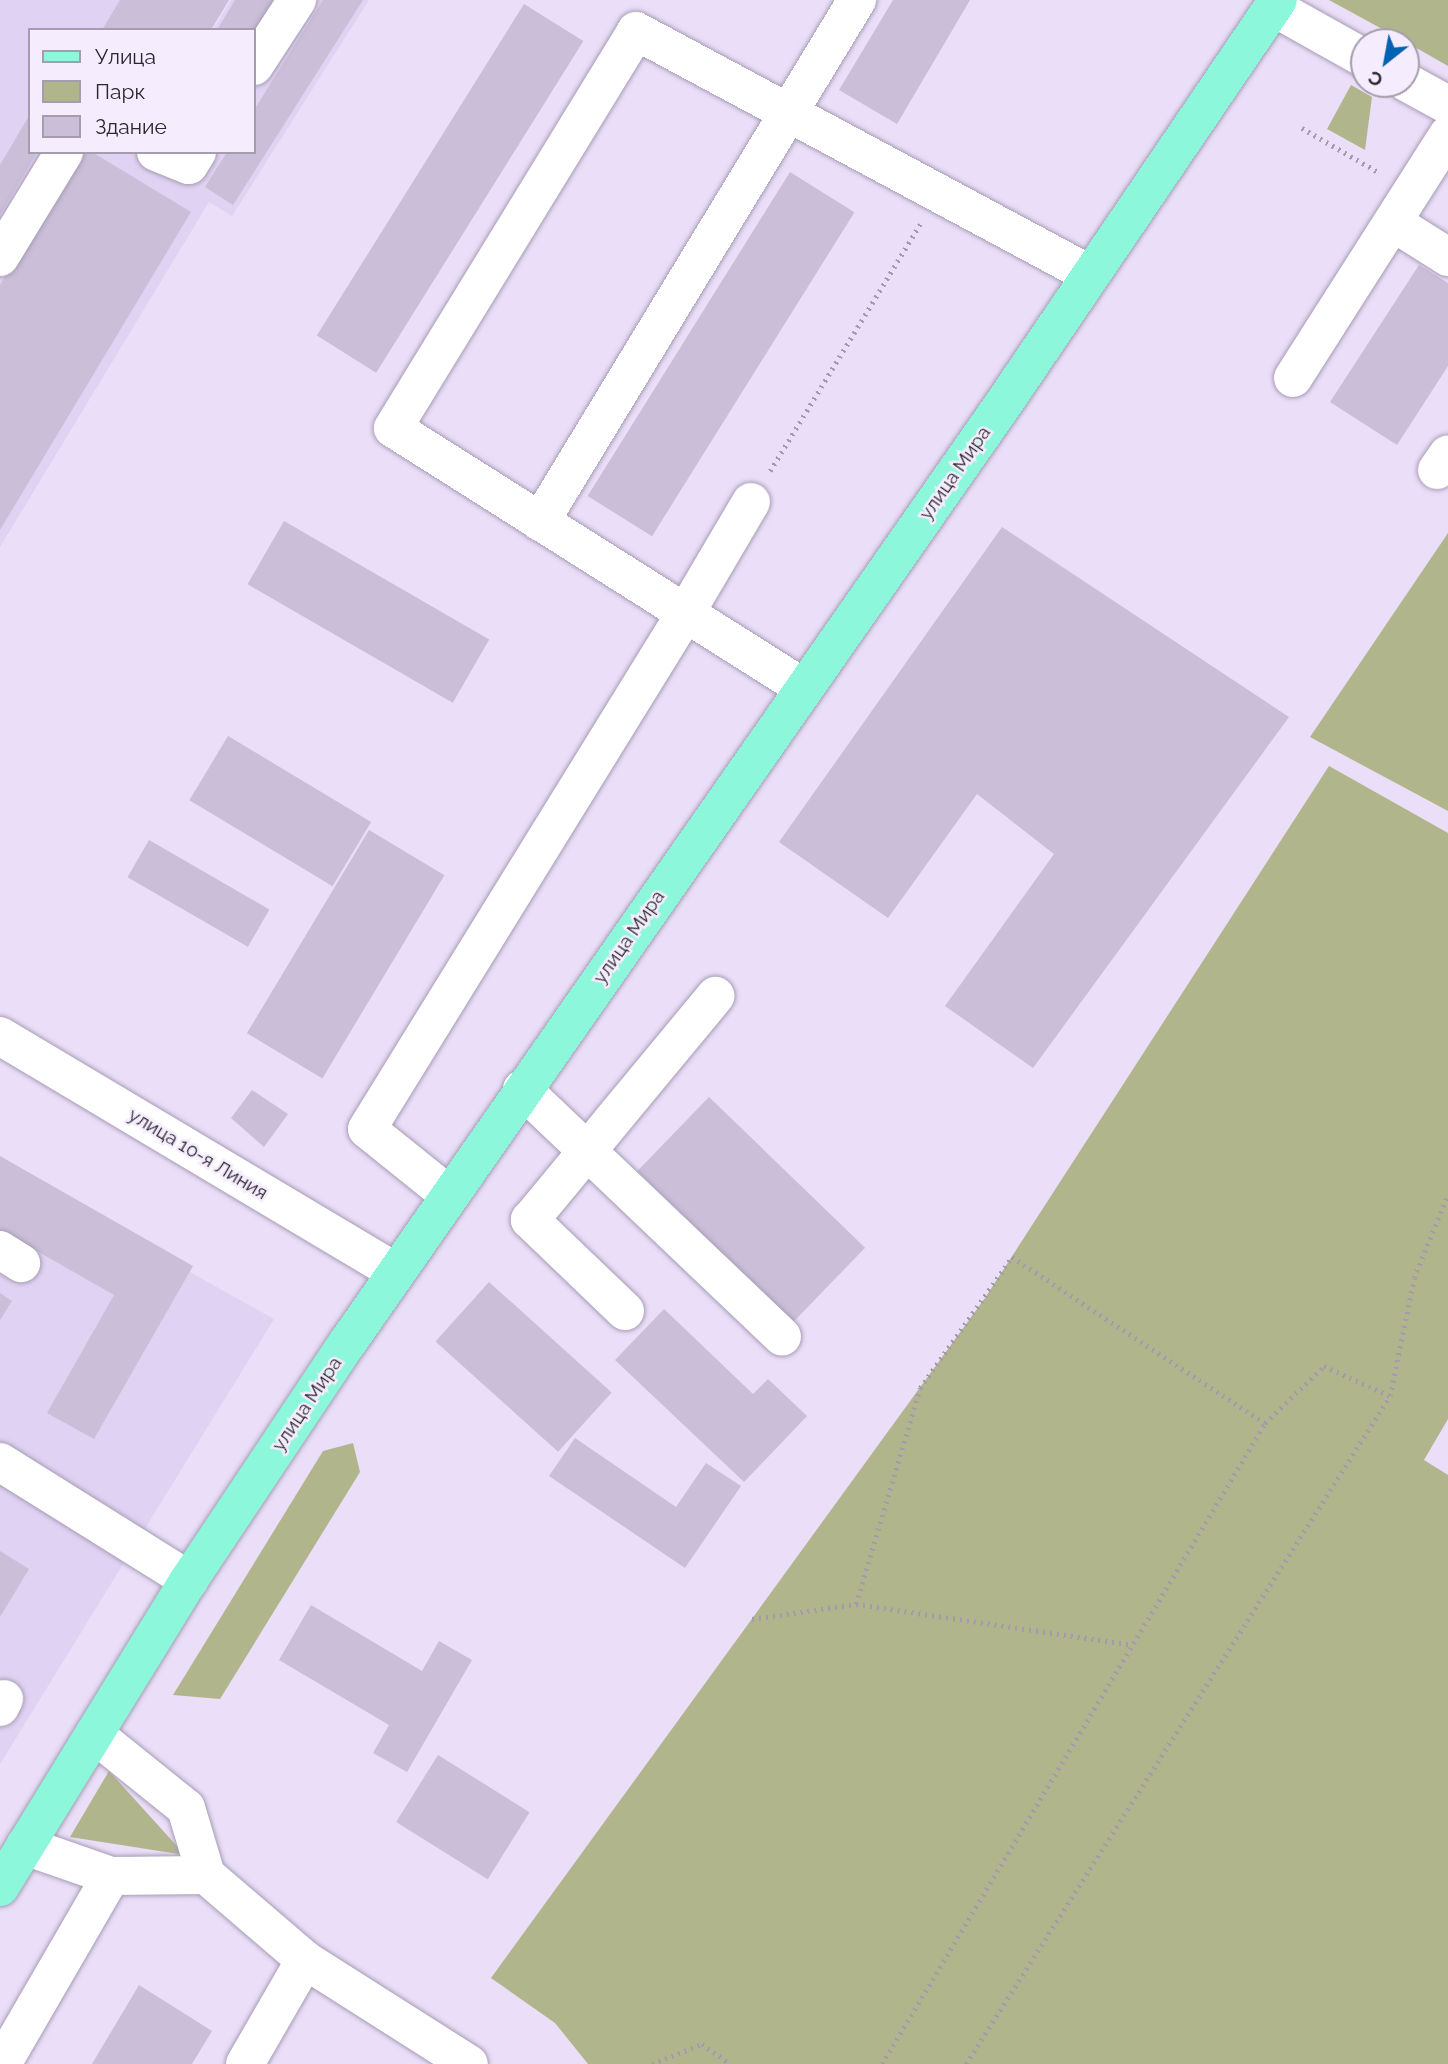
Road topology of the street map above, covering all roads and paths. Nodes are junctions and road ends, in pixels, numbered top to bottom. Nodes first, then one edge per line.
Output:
1 (297, 0) edge
2 (857, 0) edge
3 (1276, 4) edge
4 (1350, 49) edge
5 (256, 63) edge
6 (1420, 90) edge
7 (1448, 105) edge
8 (788, 113) junction
9 (1301, 128) dead end
10 (1448, 135) edge
11 (63, 154) edge
12 (161, 154) edge
13 (196, 154) edge
14 (939, 194) junction
15 (1403, 207) junction
16 (0, 257) edge
17 (1448, 257) edge
18 (1091, 275) junction
19 (1293, 378) dead end
20 (751, 502) joint
21 (540, 522) junction
22 (685, 614) junction
23 (804, 688) junction
24 (715, 996) dead end
25 (0, 1036) edge
26 (522, 1089) junction
27 (588, 1150) junction
28 (1448, 1194) edge
29 (449, 1195) junction
30 (396, 1272) junction
31 (625, 1311) dead end
32 (782, 1337) dead end
33 (1390, 1396) junction
34 (1265, 1423) junction
35 (0, 1462) edge
36 (189, 1580) junction
37 (856, 1604) junction
38 (752, 1619) dead end
39 (1132, 1645) junction
40 (94, 1734) junction
41 (25, 1846) junction
42 (206, 1875) junction
43 (111, 1876) junction
44 (0, 1888) edge
45 (305, 1960) junction
46 (2, 2064) edge
47 (244, 2064) edge
48 (469, 2064) edge
49 (652, 2064) edge
50 (731, 2064) edge
51 (882, 2064) edge
52 (966, 2064) edge

1 - 5 street
2 - 8 street
3 - 4 street
3 - 18 main road, улица Мира
6 - 7 street
8 - 14 street
8 - 21 street
8 - 21 street
9 - 15 path
10 - 15 street
11 - 16 street
12 - 13 street
14 - 18 street
14 - 20 path
15 - 17 street
15 - 19 street
18 - 23 main road, улица Мира
20 - 22 street
21 - 22 street
22 - 23 street
22 - 29 street
23 - 26 main road, улица Мира
24 - 27 street
25 - 30 street, улица 10-я Линия
26 - 27 street
26 - 29 main road, улица Мира
27 - 31 street
27 - 32 street
28 - 33 path
29 - 30 main road, улица Мира
30 - 36 main road, улица Мира
33 - 34 path
33 - 52 path
34 - 37 path
34 - 39 path
35 - 36 street
36 - 40 main road, улица Мира
37 - 38 path
37 - 39 path
39 - 51 path
40 - 41 main road, улица Мира
40 - 42 street
41 - 43 street
41 - 44 main road, улица Мира
42 - 43 street
42 - 45 street
43 - 46 street
45 - 47 street
45 - 48 street
49 - 50 path

